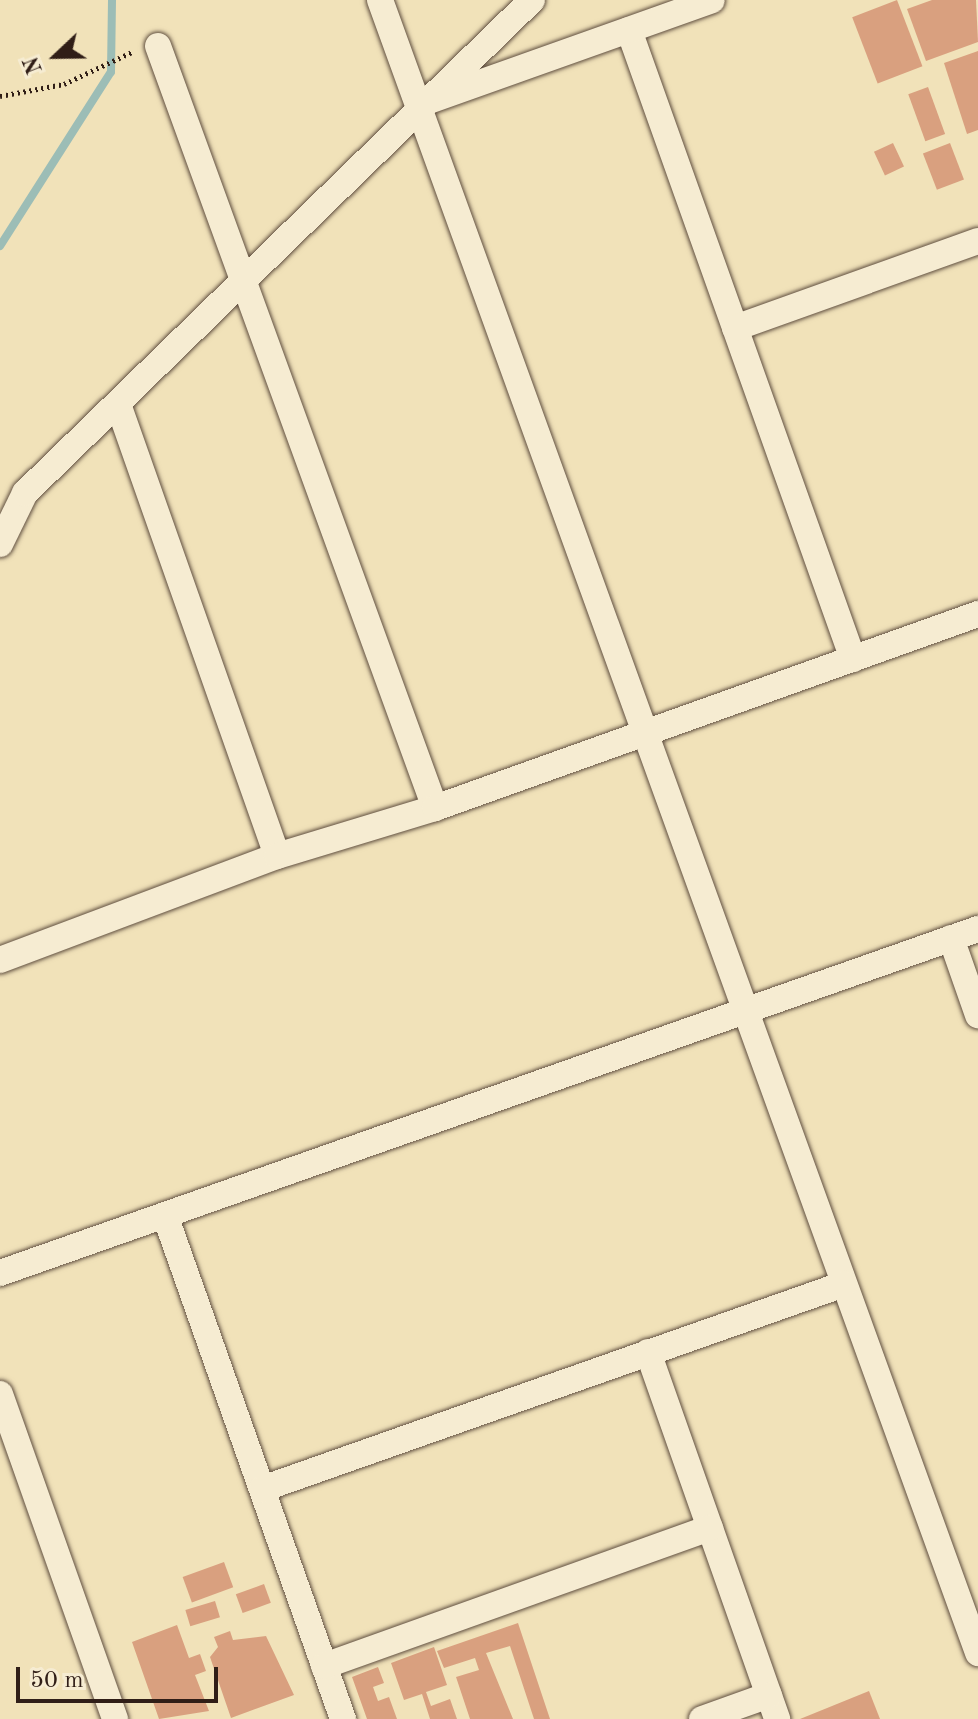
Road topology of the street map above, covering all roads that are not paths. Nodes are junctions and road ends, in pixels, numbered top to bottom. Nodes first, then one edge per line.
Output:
1 (380, 0) edge
2 (532, 0) edge
3 (712, 0) edge
4 (629, 30) junction
5 (158, 46) road end
6 (418, 105) junction
7 (978, 241) edge
8 (243, 278) junction
9 (735, 328) junction
10 (118, 404) junction
11 (0, 544) edge
12 (978, 614) edge
13 (853, 659) junction
14 (645, 733) junction
15 (435, 808) junction
16 (277, 856) junction
17 (978, 929) edge
18 (951, 938) junction
19 (0, 960) edge
20 (745, 1010) junction
21 (978, 1015) edge
22 (165, 1215) junction
23 (0, 1273) edge
24 (844, 1284) junction
25 (648, 1352) junction
26 (0, 1394) edge
27 (262, 1489) junction
28 (710, 1528) junction
29 (970, 1609) edge
30 (978, 1653) edge
31 (324, 1666) junction
32 (773, 1707) edge
33 (115, 1719) edge
34 (343, 1719) edge
35 (702, 1719) edge

1 - 6 street
2 - 6 street
3 - 4 street
4 - 6 street
4 - 9 street
5 - 8 street
6 - 8 street
6 - 14 street
7 - 9 street
8 - 10 street
8 - 15 street
9 - 13 street
10 - 11 street
10 - 16 street
12 - 13 street
13 - 14 street
14 - 15 street
14 - 20 street
15 - 16 street
16 - 19 street
17 - 18 street
18 - 20 street
18 - 21 street
20 - 22 street
20 - 24 street
22 - 23 street
22 - 27 street
24 - 25 street
24 - 29 street
25 - 27 street
25 - 28 street
26 - 33 street
27 - 31 street
28 - 31 street
28 - 32 street
29 - 30 street
31 - 34 street
32 - 35 street

